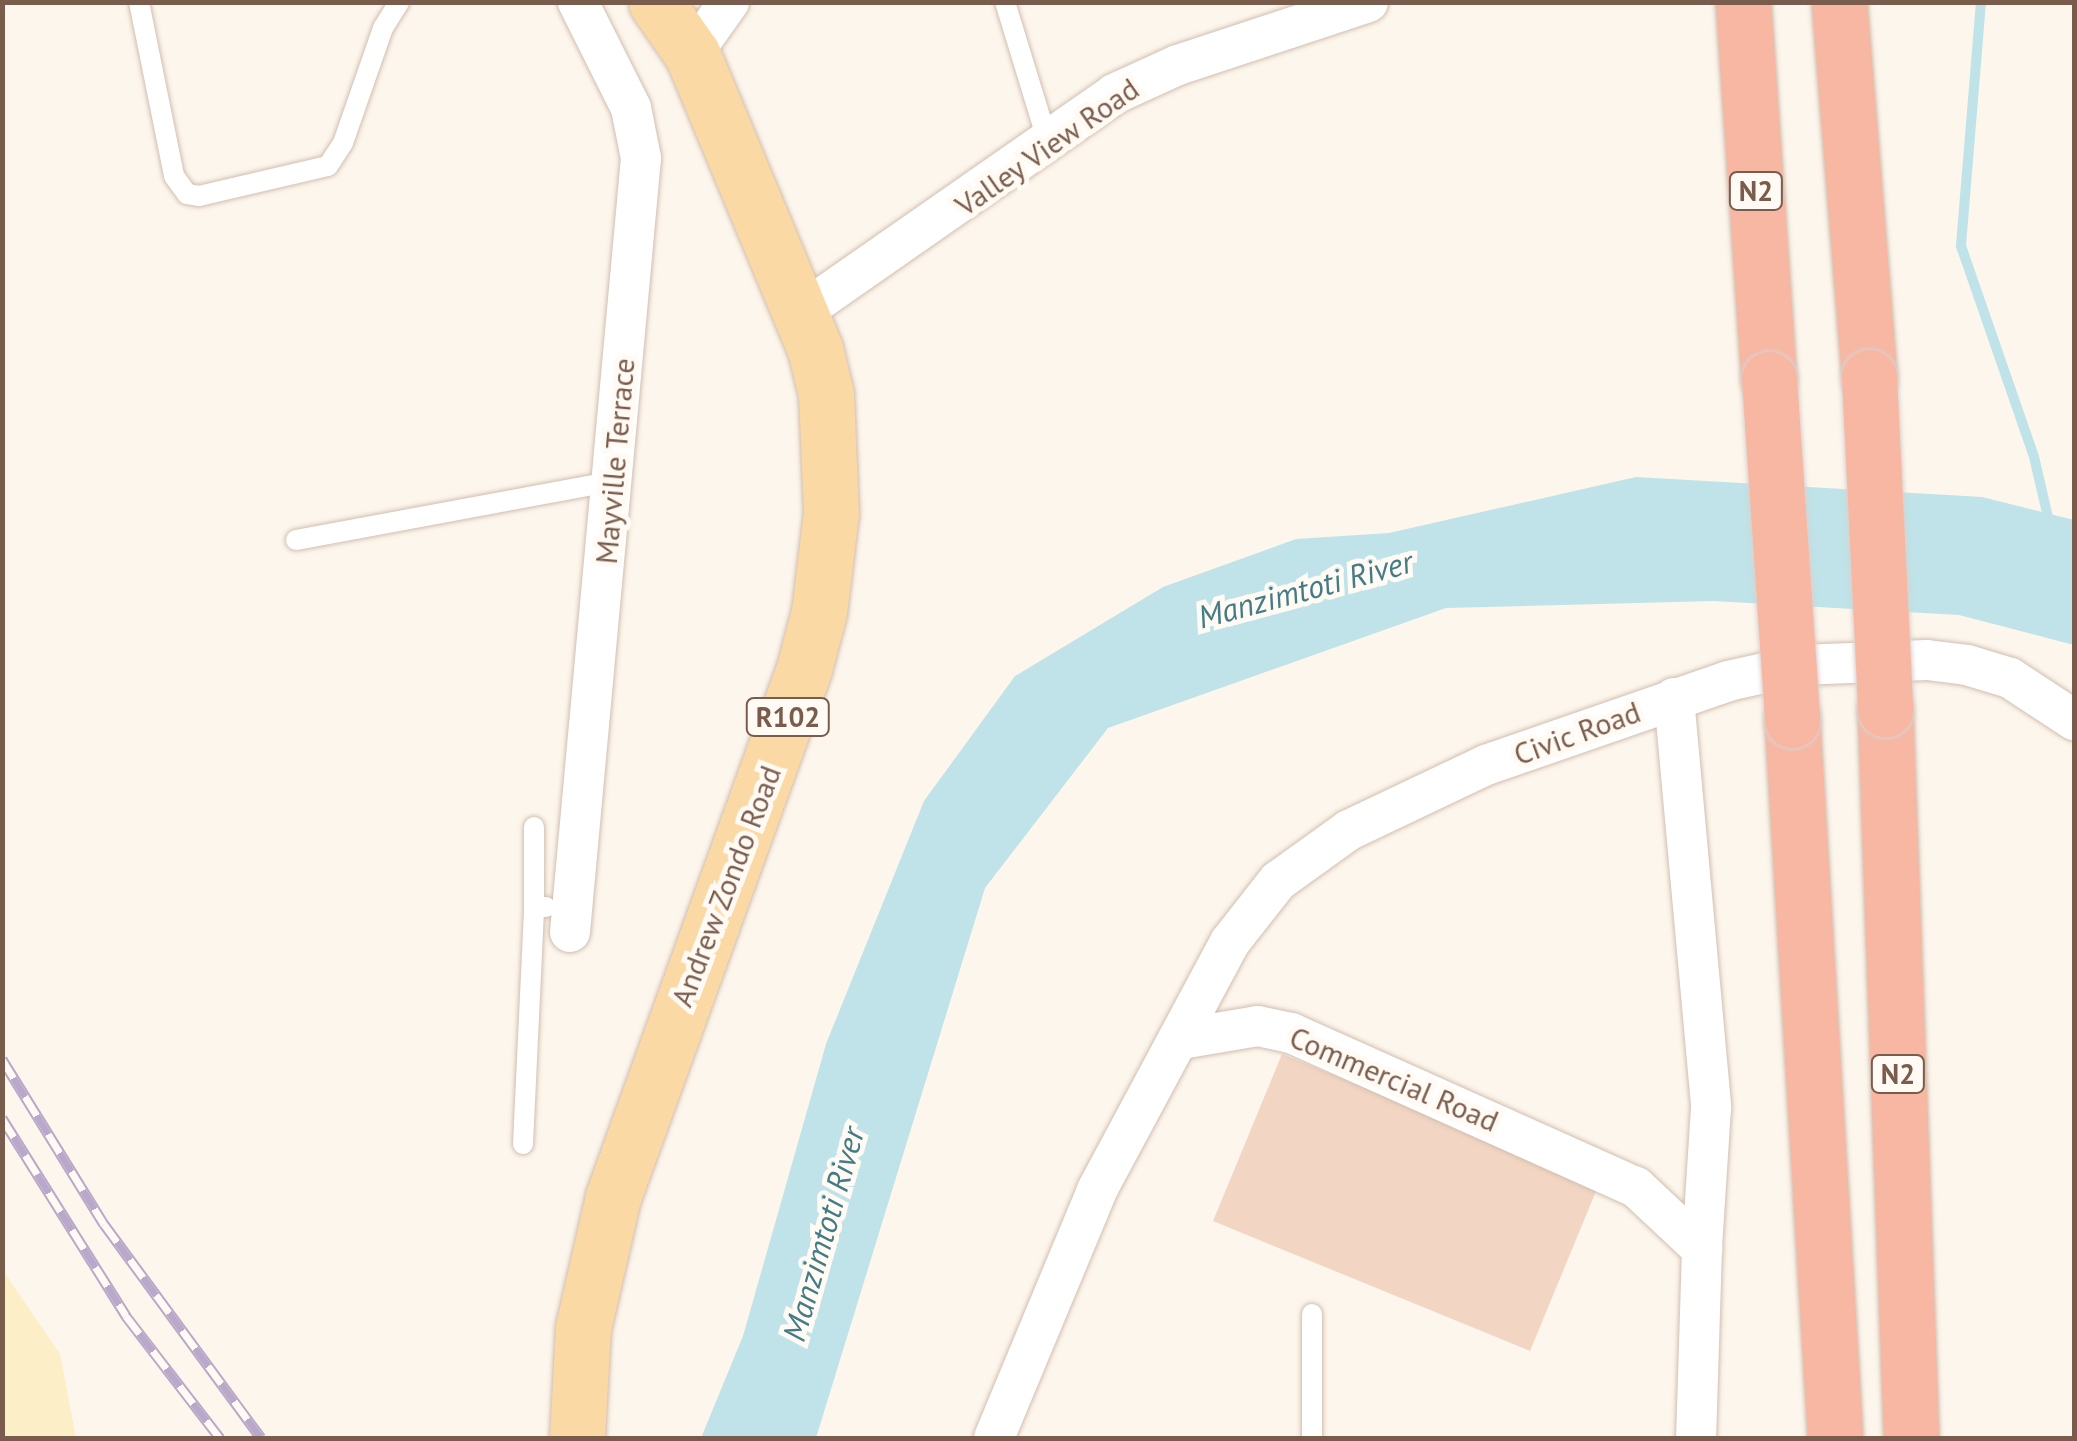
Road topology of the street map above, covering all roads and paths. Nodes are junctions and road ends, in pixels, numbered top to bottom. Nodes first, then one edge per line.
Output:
1 (139, 2) edge
2 (400, 2) edge
3 (578, 2) edge
4 (656, 2) edge
5 (729, 2) edge
6 (1005, 2) edge
7 (1368, 2) edge
8 (1742, 2) edge
9 (1840, 2) edge
10 (692, 54) junction
11 (1048, 143) junction
12 (802, 312) junction
13 (613, 481) junction
14 (296, 540) dead end
15 (1674, 698) junction
16 (2074, 720) edge
17 (534, 827) dead end
18 (559, 916) junction
19 (1181, 1039) junction
20 (522, 1144) dead end
21 (1702, 1250) junction
22 (1312, 1314) dead end
23 (1691, 1431) edge
24 (577, 1438) edge
25 (994, 1438) edge
26 (1312, 1438) edge
27 (1835, 1438) edge
28 (1911, 1438) edge

1 - 2 lane
3 - 13 street, Mayville Terrace
4 - 10 main road, Andrew Zondo Road / R102
5 - 10 street
6 - 11 lane
7 - 11 street, Valley View Road
8 - 27 highway, N2, bridge
9 - 28 highway, N2, bridge
10 - 12 main road, Andrew Zondo Road / R102
11 - 12 street, Valley View Road
12 - 24 main road, Andrew Zondo Road / R102
13 - 14 lane
13 - 18 street, Mayville Terrace
15 - 16 street, Civic Road
15 - 19 street, Civic Road
15 - 21 street
17 - 18 lane
18 - 20 lane
19 - 21 street, Commercial Road
19 - 25 street
21 - 23 street
22 - 26 lane

